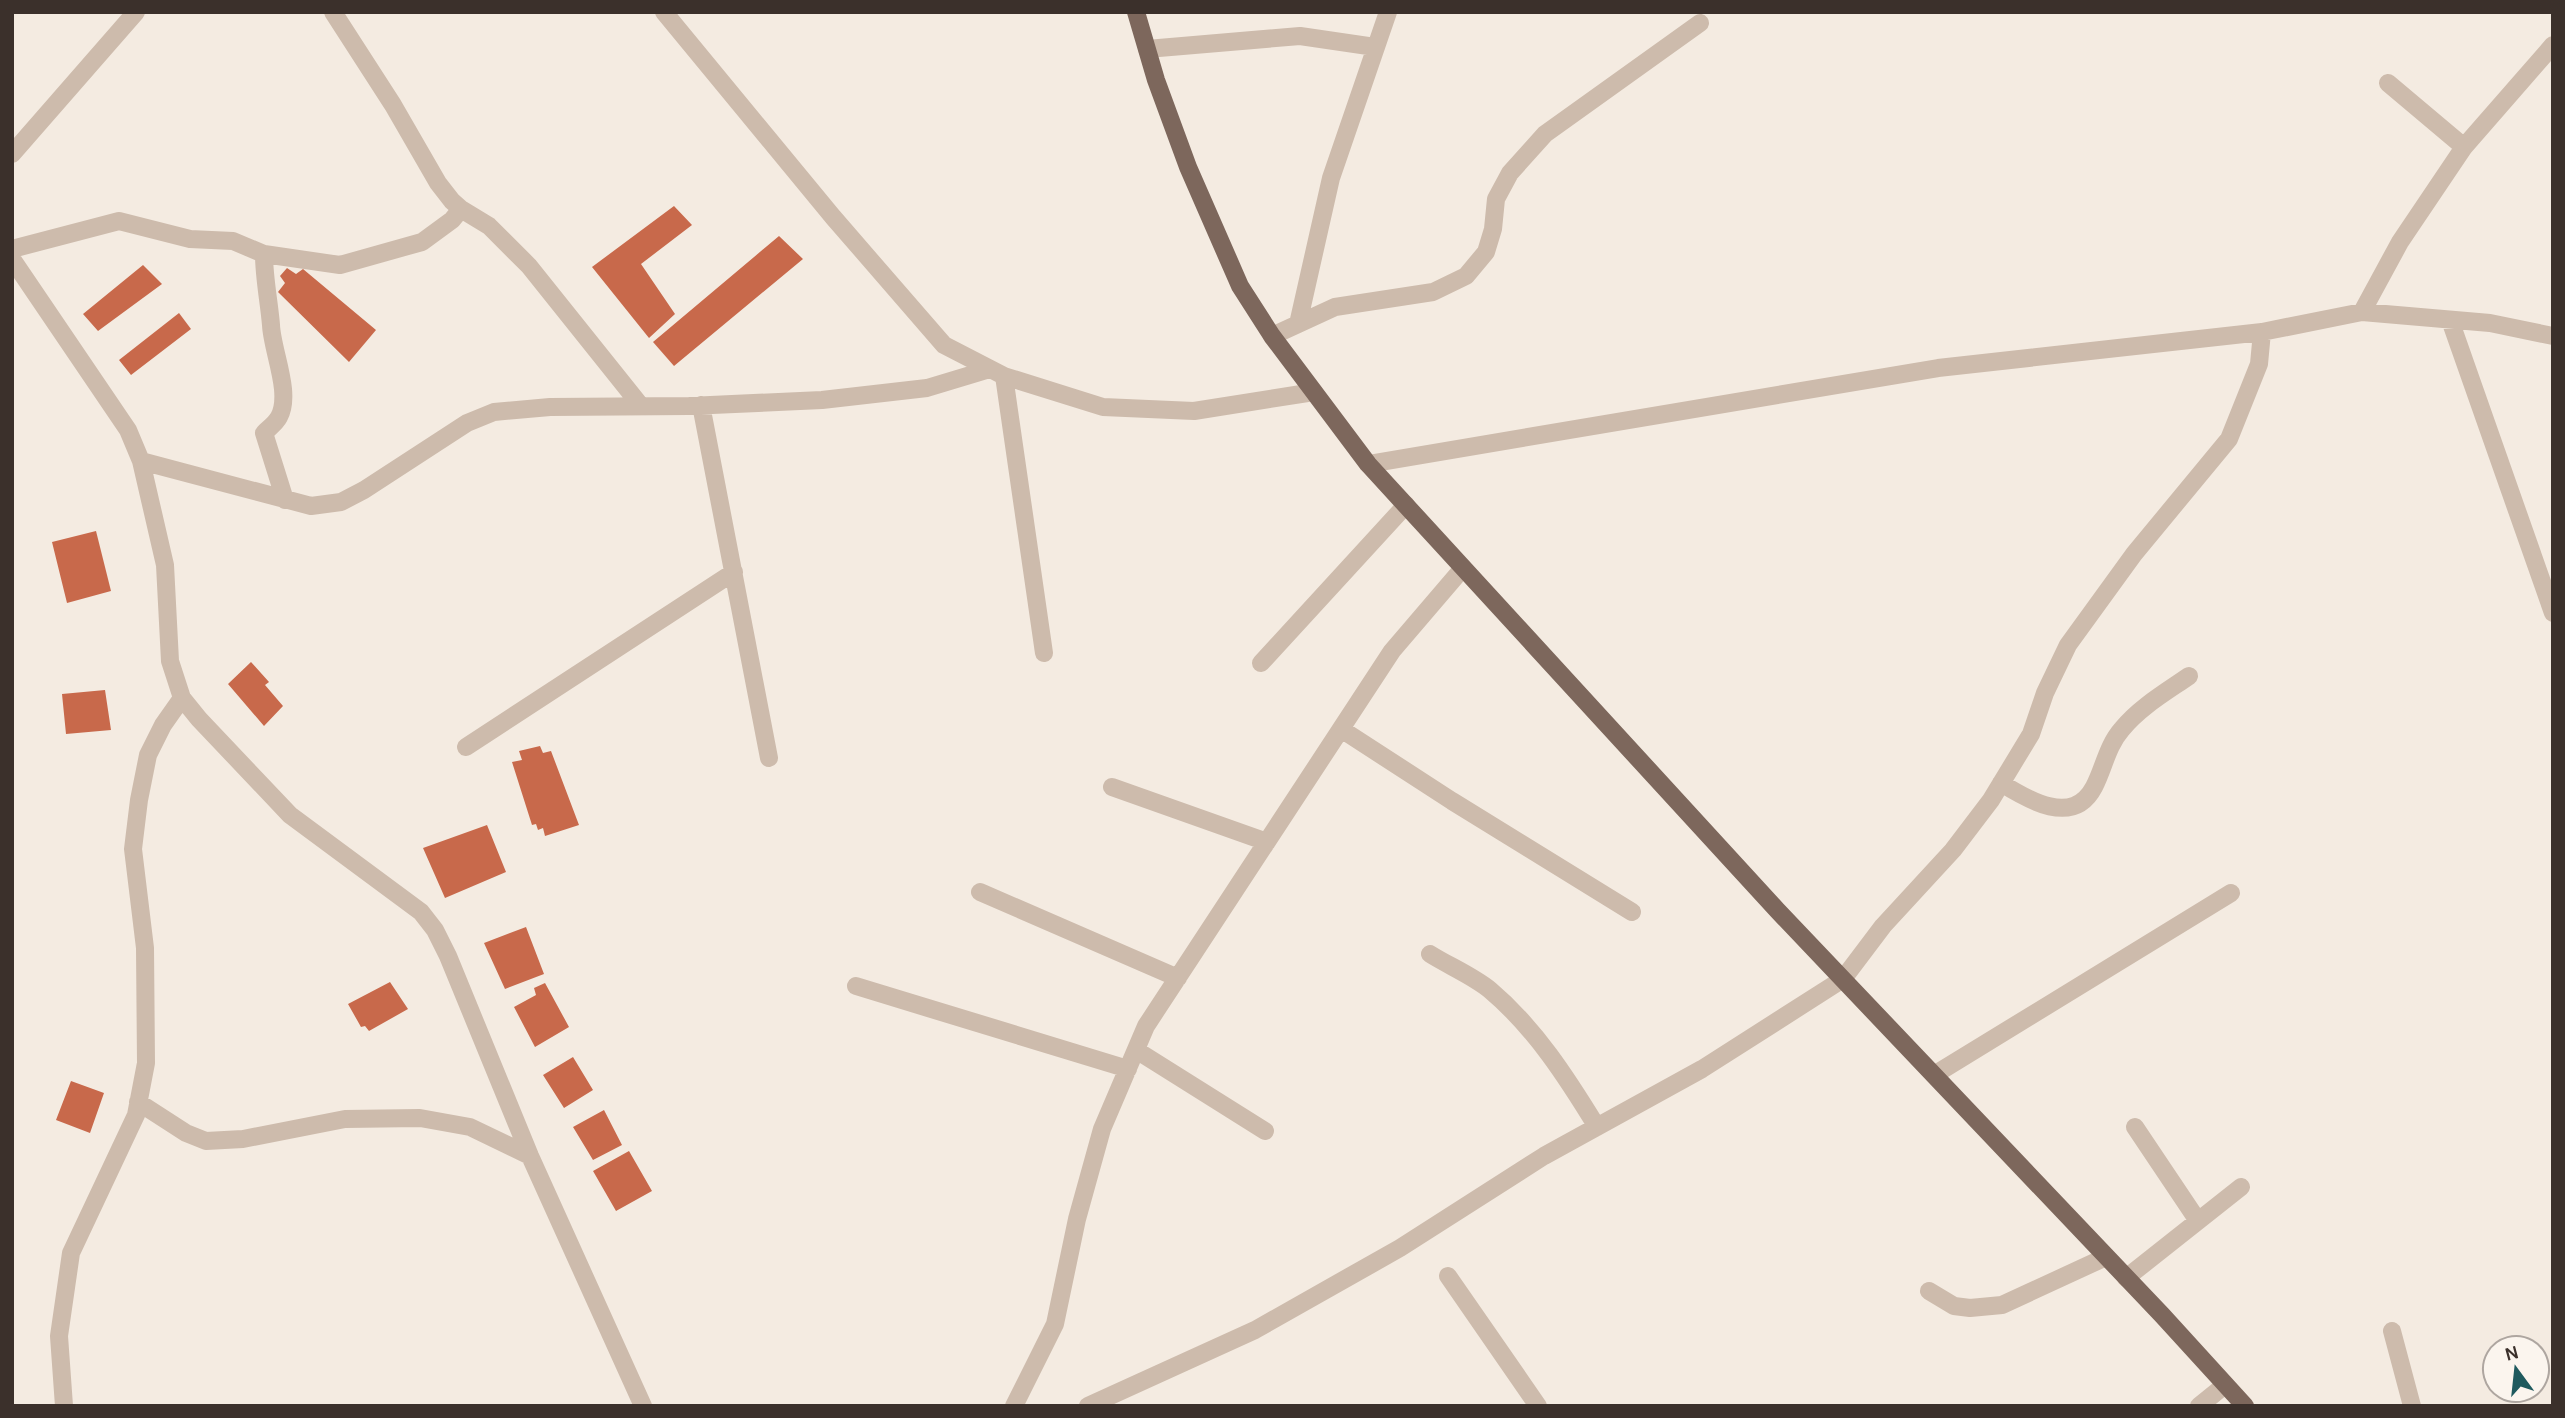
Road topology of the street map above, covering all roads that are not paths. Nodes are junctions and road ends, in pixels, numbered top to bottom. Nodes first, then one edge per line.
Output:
1 (136, 12) edge
2 (333, 12) edge
3 (664, 12) edge
4 (1136, 12) edge
5 (1388, 12) edge
6 (1700, 23) dead end
7 (2553, 45) edge
8 (1375, 47) junction
9 (1147, 49) junction
10 (2388, 83) dead end
11 (2464, 147) junction
12 (12, 155) edge
13 (461, 209) junction
14 (12, 249) edge
15 (264, 254) junction
16 (12, 259) edge
17 (2361, 312) junction
18 (2450, 320) junction
19 (1298, 324) junction
20 (2262, 332) junction
21 (1272, 336) junction
22 (2553, 336) edge
23 (997, 373) junction
24 (1314, 392) junction
25 (702, 405) junction
26 (641, 406) junction
27 (142, 461) junction
28 (1368, 464) junction
29 (285, 500) junction
30 (1406, 505) junction
31 (1463, 568) junction
32 (734, 572) junction
33 (2553, 613) edge
34 (1044, 653) dead end
35 (1262, 663) dead end
36 (2189, 676) dead end
37 (182, 698) junction
38 (1341, 729) junction
39 (466, 747) dead end
40 (769, 758) dead end
41 (2001, 783) junction
42 (1112, 787) dead end
43 (1267, 842) junction
44 (980, 892) dead end
45 (2231, 893) dead end
46 (1632, 912) dead end
47 (1430, 954) dead end
48 (1178, 978) junction
49 (1843, 979) junction
50 (856, 986) dead end
51 (1136, 1050) junction
52 (1128, 1069) junction
53 (1934, 1075) junction
54 (138, 1102) junction
55 (1597, 1126) junction
56 (2135, 1127) dead end
57 (1265, 1131) dead end
58 (530, 1156) junction
59 (2241, 1187) dead end
60 (2198, 1221) junction
61 (2106, 1257) junction
62 (1448, 1276) dead end
63 (2126, 1278) junction
64 (1929, 1291) dead end
65 (2392, 1331) dead end
66 (2225, 1385) junction
67 (64, 1406) edge
68 (643, 1406) edge
69 (1014, 1406) edge
70 (1088, 1406) edge
71 (1538, 1406) edge
72 (2199, 1406) edge
73 (2245, 1406) edge
74 (2412, 1406) edge

1 - 12 street
2 - 13 street
3 - 23 street
4 - 9 main road
5 - 8 street
6 - 19 street
7 - 11 street
8 - 9 street
8 - 19 street
9 - 21 main road
10 - 11 street
11 - 17 street
13 - 15 street
13 - 26 street
14 - 15 street
15 - 29 street
16 - 27 street
17 - 18 street
17 - 20 street
18 - 22 street
18 - 33 street
19 - 21 street
20 - 28 street
20 - 41 street
21 - 24 main road
23 - 24 street
23 - 25 street
23 - 34 street
24 - 28 main road
25 - 26 street
25 - 32 street
26 - 29 street
27 - 29 street
27 - 37 street
28 - 30 main road
30 - 31 main road
30 - 35 street
31 - 38 street
31 - 49 main road
32 - 39 street
32 - 40 street
36 - 41 street
37 - 54 street
37 - 58 street
38 - 43 street
38 - 46 street
41 - 49 street
42 - 43 street
43 - 48 street
44 - 48 street
45 - 53 street
47 - 55 street
48 - 51 street
49 - 53 main road
49 - 55 street
50 - 52 street
51 - 52 street
51 - 57 street
52 - 69 street
53 - 61 main road
54 - 58 street
54 - 67 street
55 - 70 street
56 - 60 street
58 - 68 street
59 - 60 street
60 - 63 street
61 - 63 main road
61 - 64 street
62 - 71 street
63 - 66 main road
65 - 74 street
66 - 72 street
66 - 73 main road

